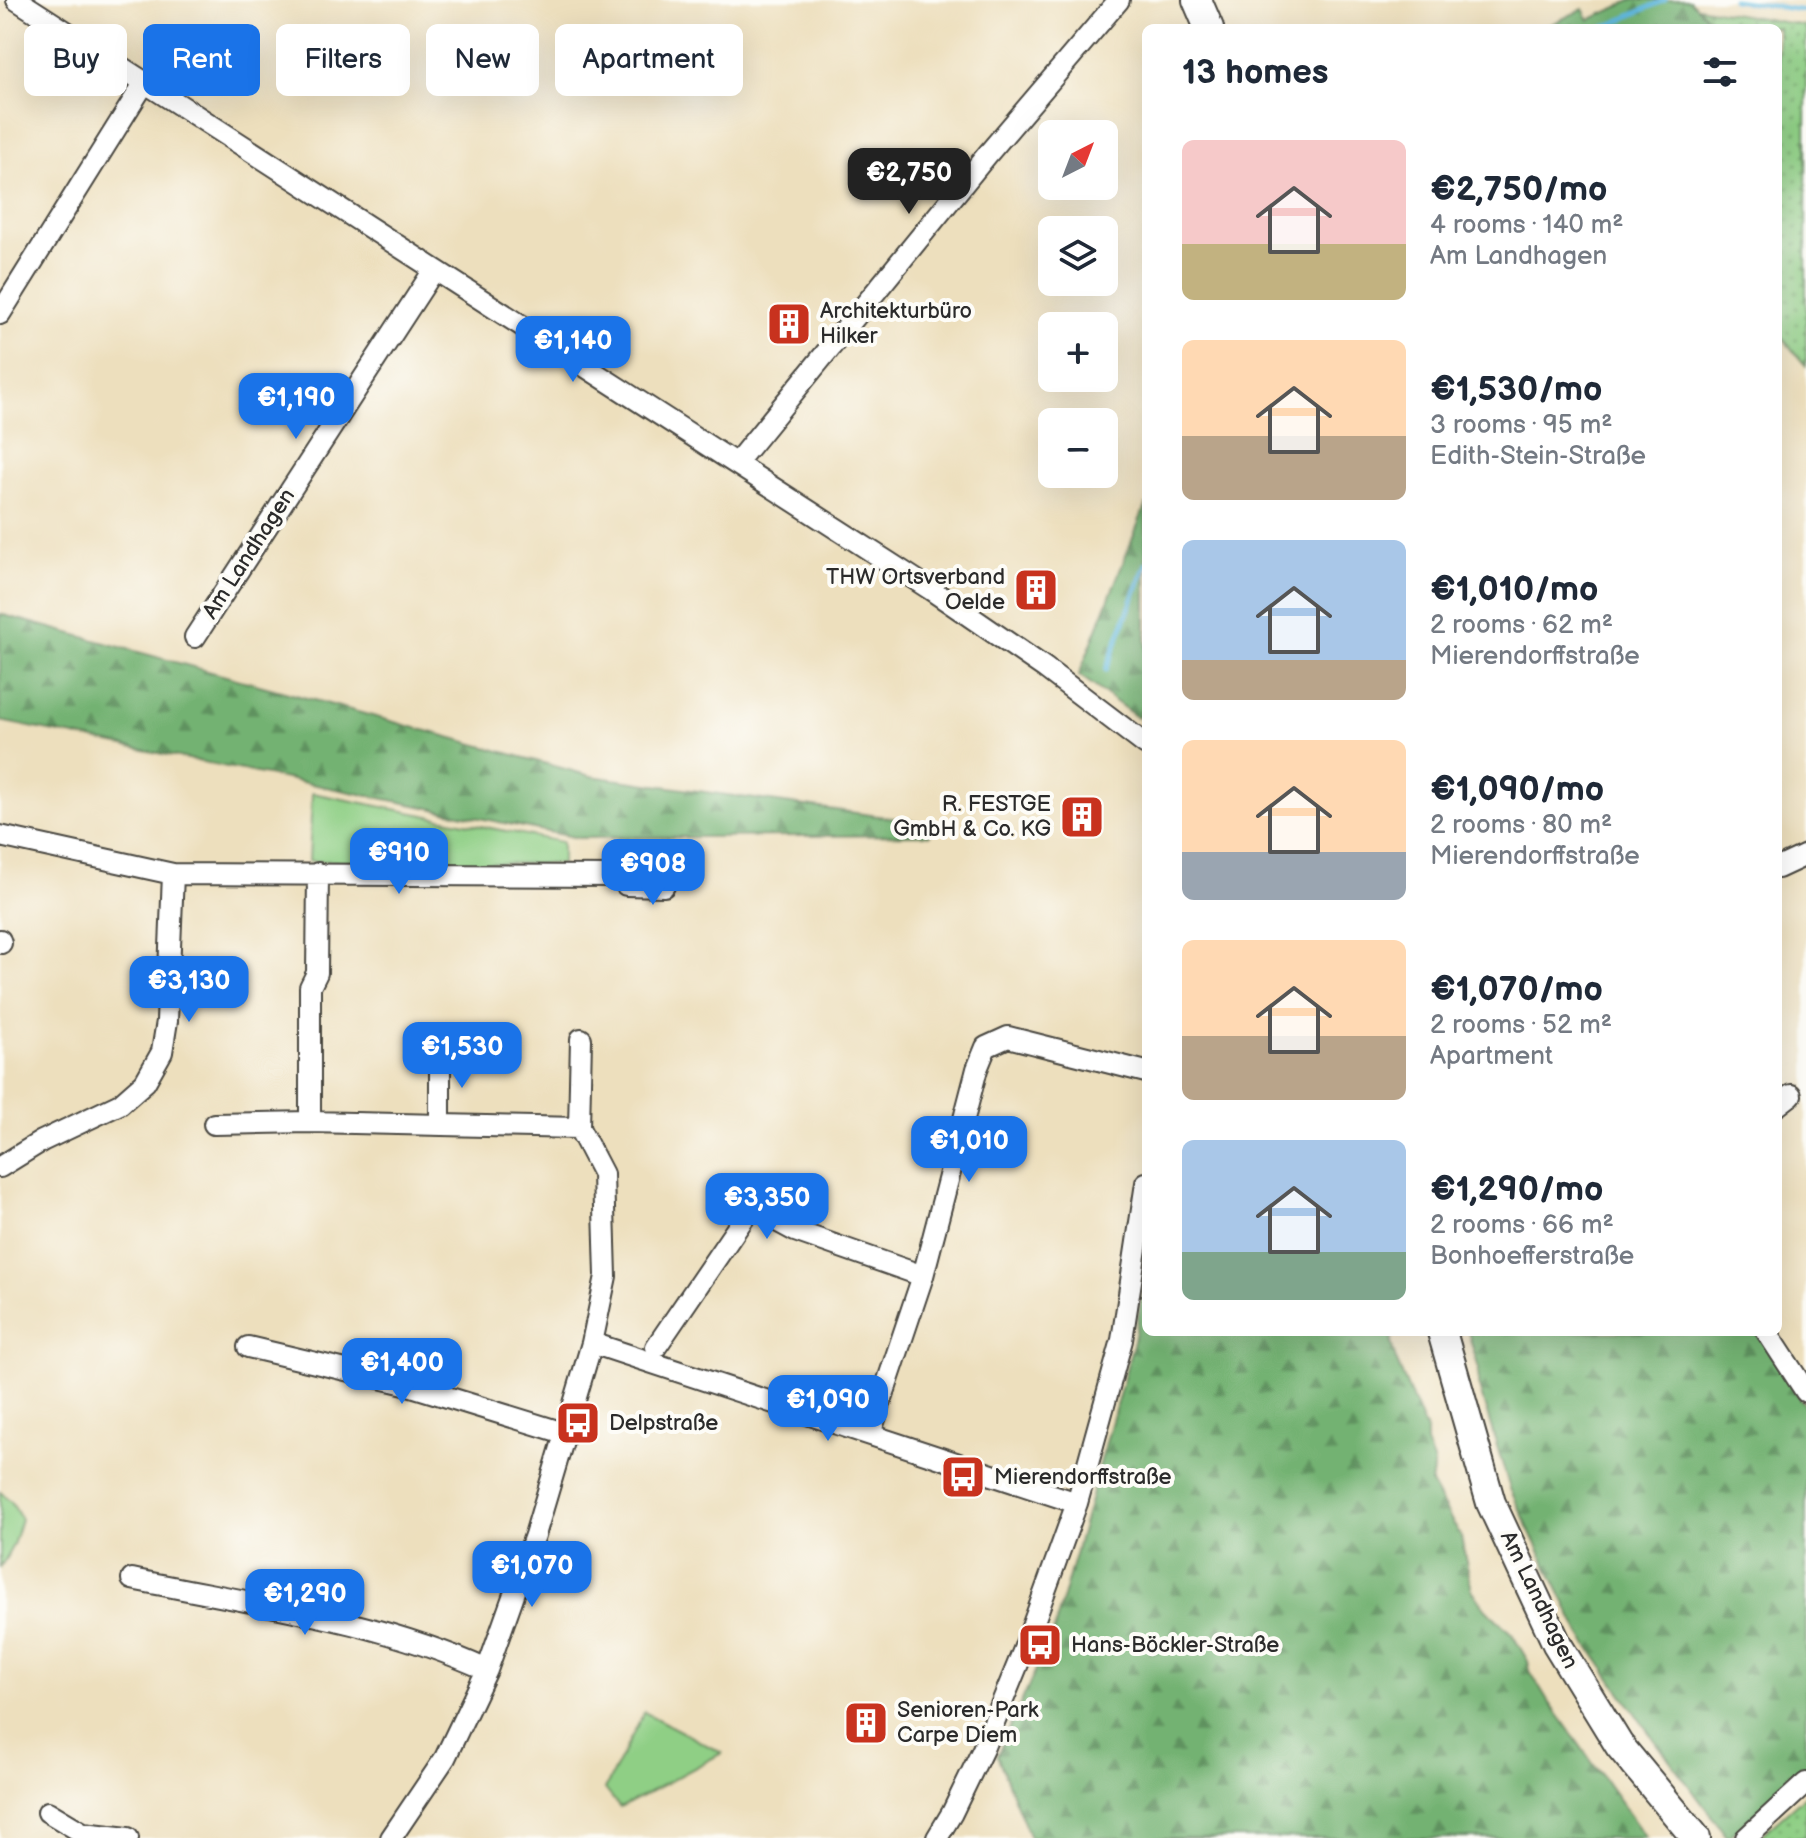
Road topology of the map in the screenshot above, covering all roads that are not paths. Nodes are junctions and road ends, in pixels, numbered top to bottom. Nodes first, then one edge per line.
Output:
1 (17, 0) edge
2 (1119, 0) edge
3 (1197, 0) edge
4 (1207, 24) edge
5 (143, 81) edge
6 (143, 85) edge
7 (167, 96) edge
8 (434, 270) junction
9 (0, 314) edge
10 (737, 462) junction
11 (195, 637) dead end
12 (1142, 742) edge
13 (0, 836) edge
14 (1806, 855) edge
15 (1782, 866) edge
16 (318, 873) junction
17 (173, 874) junction
18 (626, 876) dead end
19 (581, 1039) dead end
20 (440, 1054) dead end
21 (1142, 1071) edge
22 (310, 1122) junction
23 (214, 1124) dead end
24 (440, 1125) junction
25 (579, 1128) junction
26 (0, 1167) edge
27 (1142, 1209) edge
28 (923, 1276) junction
29 (1443, 1336) edge
30 (1770, 1336) edge
31 (592, 1343) junction
32 (248, 1347) dead end
33 (656, 1347) dead end
34 (1806, 1392) edge
35 (564, 1433) junction
36 (870, 1434) junction
37 (1077, 1503) junction
38 (132, 1579) dead end
39 (487, 1670) junction
40 (1806, 1783) edge
41 (48, 1812) dead end
42 (128, 1838) edge
43 (391, 1838) edge
44 (937, 1838) edge
45 (1696, 1838) edge
46 (1746, 1838) edge

1 - 5 street
2 - 10 street
3 - 4 street
6 - 9 street
7 - 8 street
8 - 10 street
8 - 11 street, Am Landhagen
10 - 12 street
13 - 17 street
14 - 15 street
16 - 17 street
16 - 18 street
16 - 22 street
17 - 26 street
19 - 25 street
20 - 24 street
21 - 28 street
22 - 23 street
22 - 24 street
24 - 25 street
25 - 31 street
27 - 37 street
28 - 33 street
28 - 36 street
29 - 45 street, Am Landhagen
30 - 34 street
31 - 35 street
31 - 36 street
32 - 35 street
35 - 39 street
36 - 37 street
37 - 44 street
38 - 39 street
39 - 43 street
40 - 46 street
41 - 42 street

